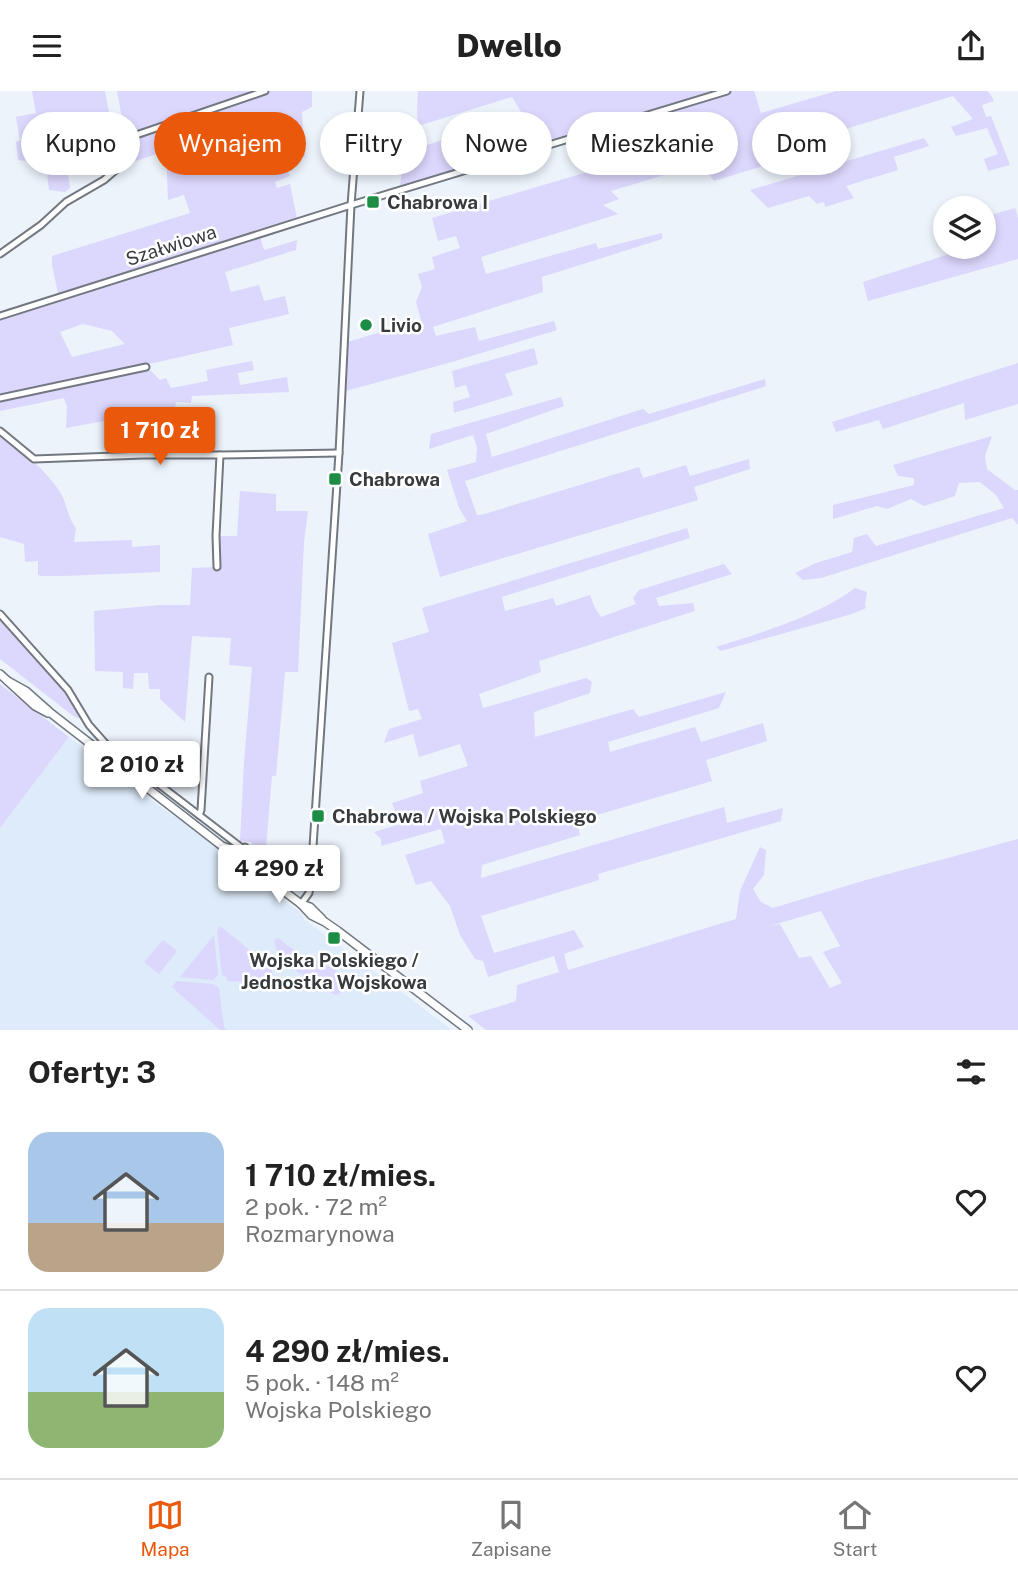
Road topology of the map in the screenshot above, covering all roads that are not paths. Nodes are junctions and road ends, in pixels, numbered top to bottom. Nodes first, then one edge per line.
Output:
1 (265, 91) edge
2 (360, 91) edge
3 (727, 91) edge
4 (140, 134) edge
5 (110, 175) edge
6 (351, 205) junction
7 (0, 254) edge
8 (0, 316) edge
9 (146, 366) dead end
10 (0, 398) edge
11 (0, 431) edge
12 (339, 453) junction
13 (220, 455) junction
14 (217, 567) dead end
15 (0, 614) edge
16 (0, 674) edge
17 (209, 677) dead end
18 (198, 815) junction
19 (245, 847) dead end
20 (301, 904) junction
21 (468, 1030) edge

1 - 4 street
2 - 6 street
3 - 6 street, Szałwiowa
5 - 7 street
6 - 8 street, Szałwiowa
6 - 12 street
9 - 10 street
11 - 13 street
12 - 13 street
12 - 20 street
13 - 14 street
15 - 18 street
16 - 20 main road
17 - 18 street
18 - 19 street
20 - 21 main road

